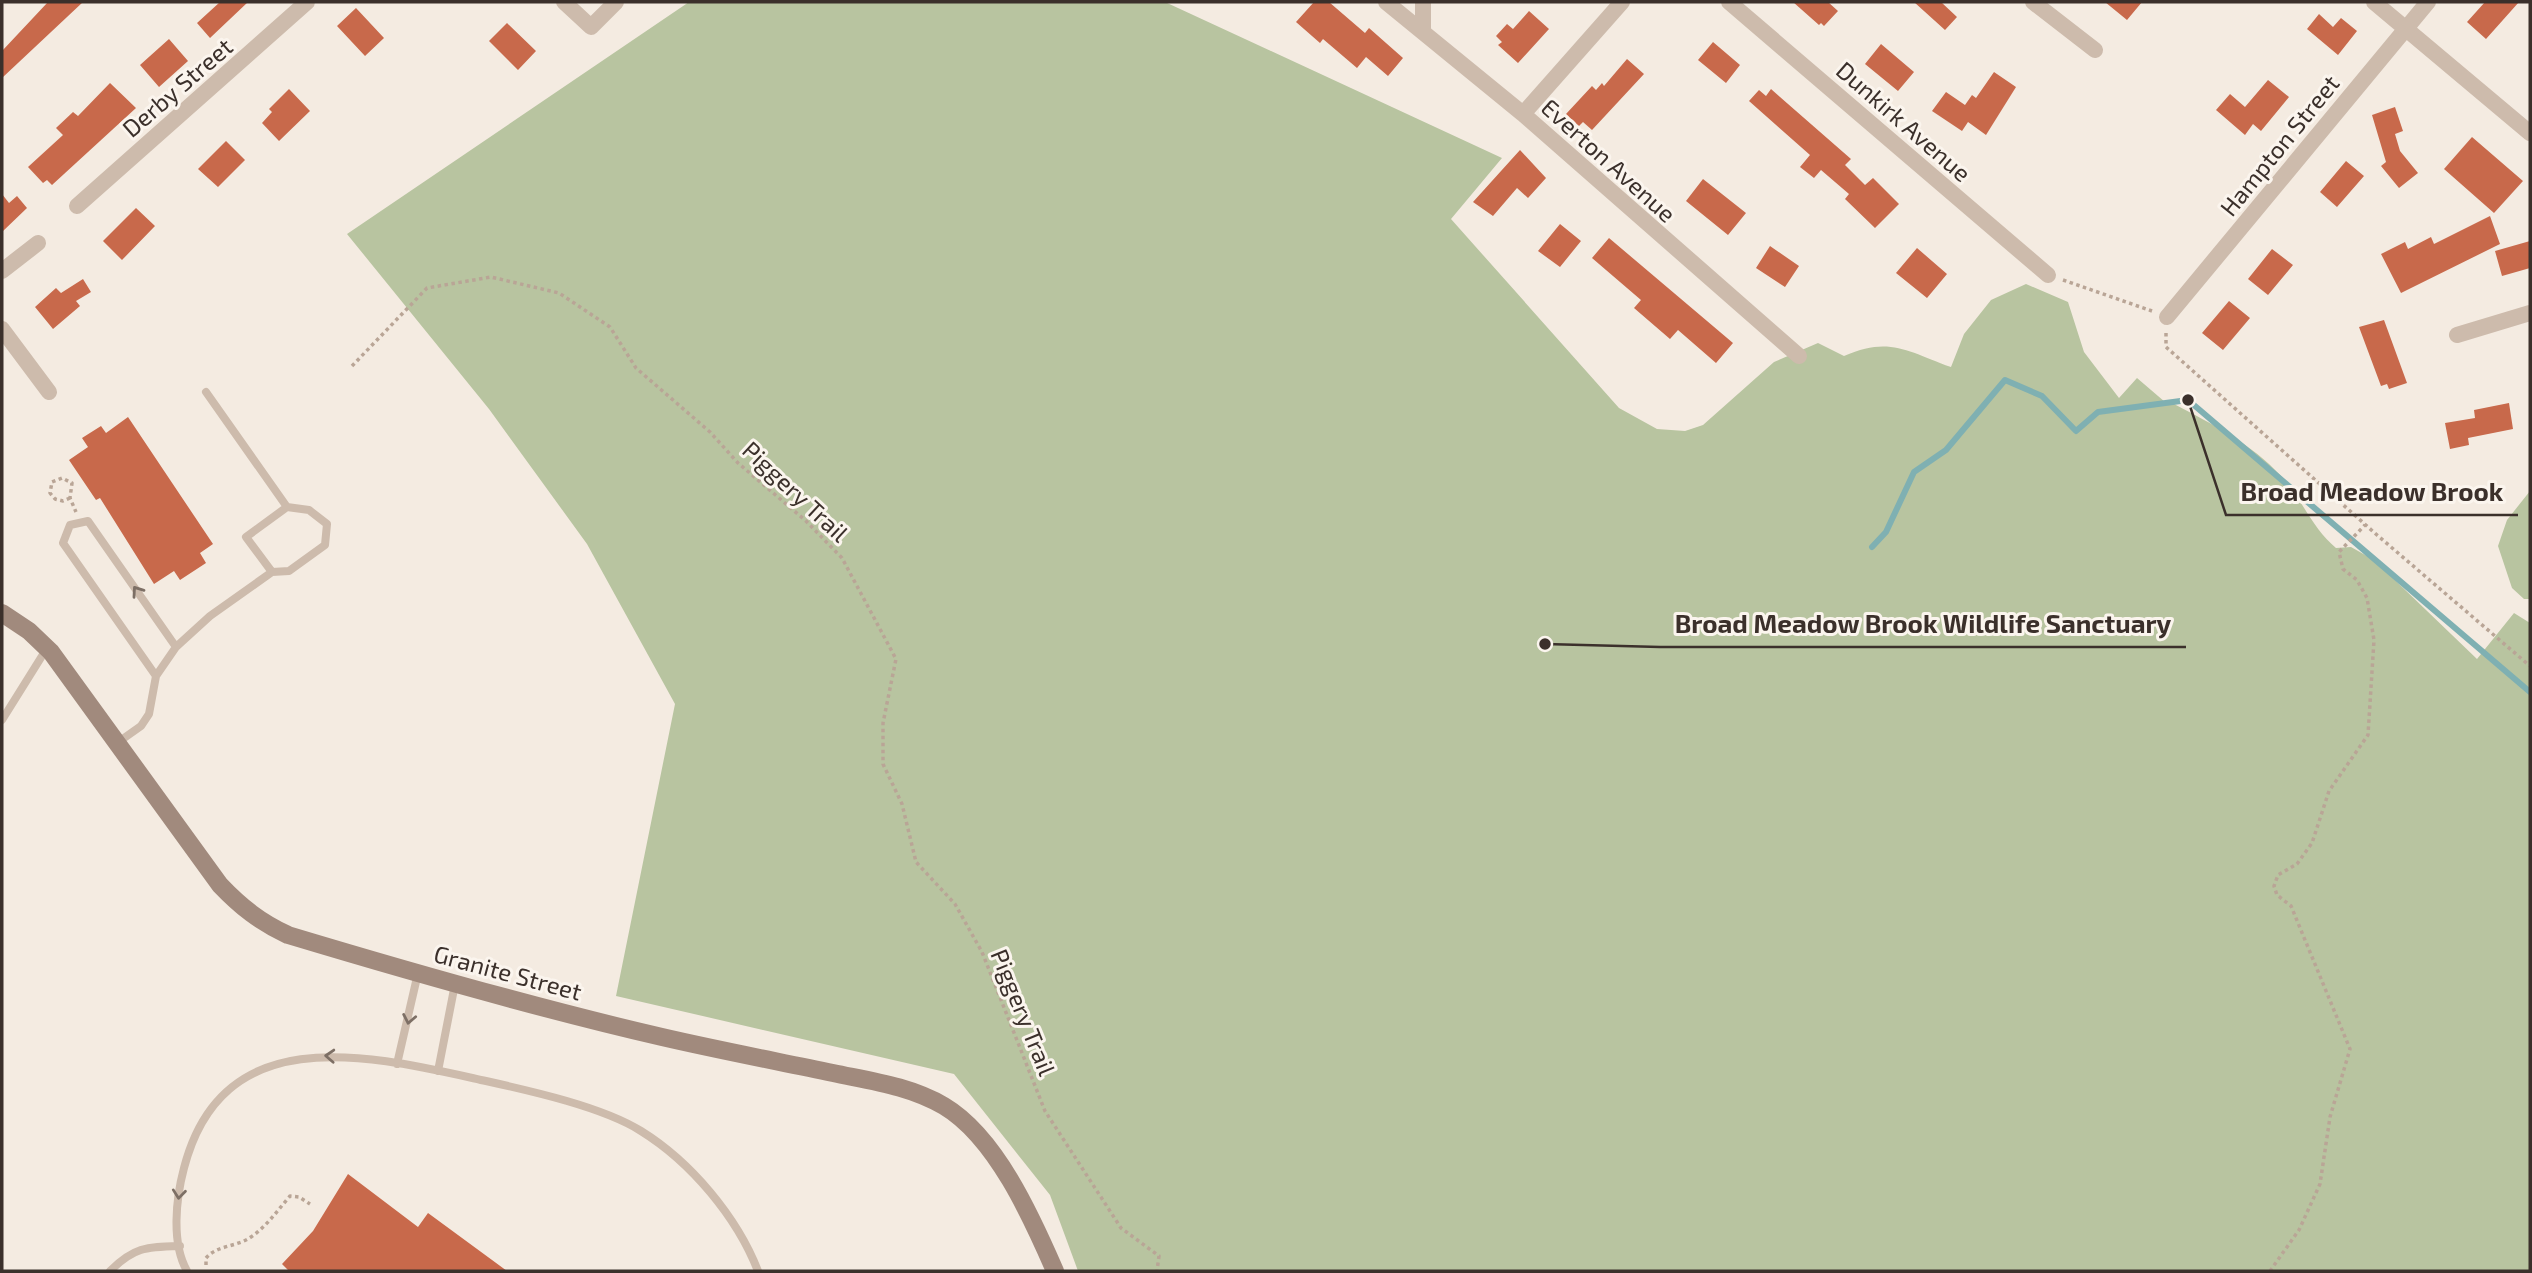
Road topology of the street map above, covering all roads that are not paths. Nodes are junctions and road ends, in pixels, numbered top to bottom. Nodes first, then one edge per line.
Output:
1 (307, 2) edge
2 (564, 2) edge
3 (616, 2) edge
4 (1386, 2) edge
5 (1423, 2) edge
6 (1622, 2) edge
7 (1729, 2) edge
8 (2033, 2) edge
9 (2374, 2) edge
10 (2428, 2) edge
11 (2403, 28) junction
12 (1423, 32) junction
13 (2095, 50) dead end
14 (1523, 114) junction
15 (2530, 133) edge
16 (77, 206) dead end
17 (38, 243) dead end
18 (2, 271) edge
19 (2048, 275) road end
20 (2530, 313) edge
21 (2167, 317) road end
22 (2, 330) edge
23 (2456, 335) dead end
24 (1799, 356) dead end
25 (49, 391) dead end
26 (206, 392) dead end
27 (287, 507) junction
28 (272, 572) junction
29 (2, 613) edge
30 (176, 647) junction
31 (47, 648) junction
32 (156, 676) junction
33 (2, 720) edge
34 (117, 743) junction
35 (418, 973) junction
36 (455, 983) junction
37 (397, 1064) junction
38 (438, 1070) junction
39 (180, 1246) junction
40 (110, 1271) edge
41 (187, 1271) edge
42 (758, 1271) edge
43 (1055, 1271) edge

1 - 16 street, Derby Street
2 - 3 street
4 - 12 street, Everton Avenue
5 - 12 street
6 - 14 street
7 - 19 street, Dunkirk Avenue
8 - 13 street
9 - 11 street
10 - 11 street, Hampton Street
11 - 15 street
11 - 21 street, Hampton Street
12 - 14 street, Everton Avenue
14 - 24 street, Everton Avenue
17 - 18 street
20 - 23 street
22 - 25 street
26 - 27 lane
27 - 28 lane
27 - 28 lane
28 - 30 lane
29 - 31 street, Granite Street
30 - 32 lane
30 -> 32 lane
31 - 33 lane
31 - 34 street, Granite Street
32 - 34 lane
34 - 35 street, Granite Street
35 - 36 street, Granite Street
35 -> 37 lane
36 - 38 lane
36 - 43 street, Granite Street
37 - 38 lane
37 -> 39 lane
38 - 42 lane
39 - 40 lane
39 - 41 lane

